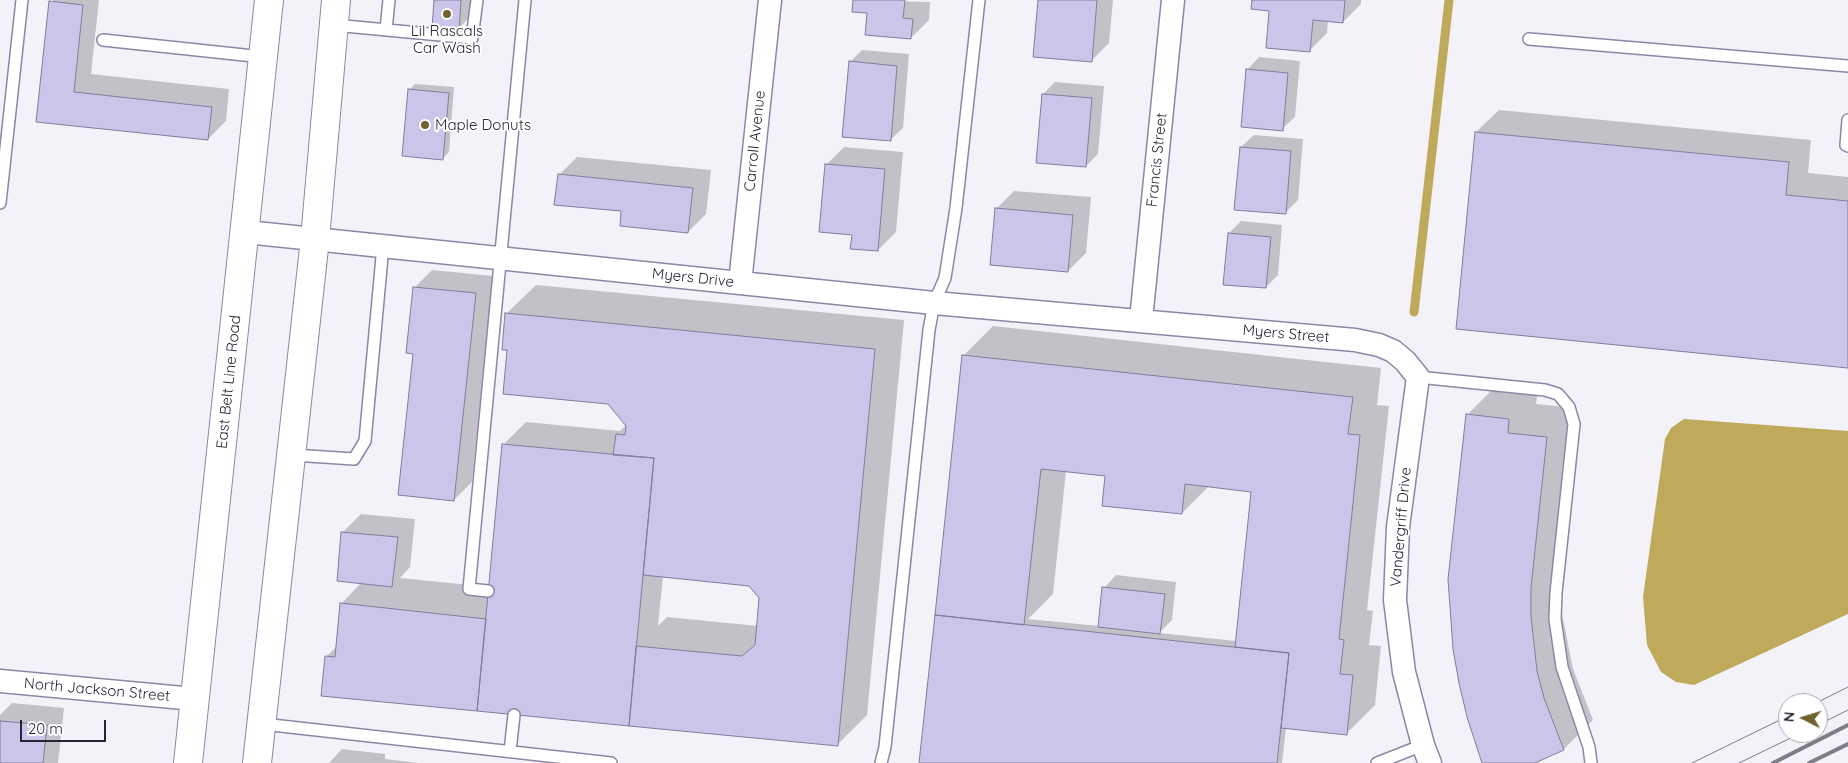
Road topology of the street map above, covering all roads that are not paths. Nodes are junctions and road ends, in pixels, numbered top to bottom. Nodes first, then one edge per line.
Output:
1 (22, 0) edge
2 (269, 0) edge
3 (389, 0) edge
4 (477, 0) edge
5 (525, 0) edge
6 (770, 0) edge
7 (978, 0) edge
8 (1173, 0) edge
9 (335, 12) edge
10 (386, 30) junction
11 (1529, 39) dead end
12 (103, 40) dead end
13 (263, 57) junction
14 (1848, 66) edge
15 (1848, 120) edge
16 (1848, 146) edge
17 (0, 203) edge
18 (246, 232) junction
19 (316, 239) junction
20 (383, 246) junction
21 (500, 258) junction
22 (740, 283) junction
23 (934, 303) junction
24 (1141, 320) junction
25 (1418, 377) junction
26 (293, 455) junction
27 (488, 591) dead end
28 (0, 681) edge
29 (194, 699) junction
30 (514, 715) dead end
31 (262, 724) junction
32 (510, 751) junction
33 (1427, 754) edge
34 (188, 763) edge
35 (257, 763) edge
36 (611, 763) edge
37 (881, 763) edge
38 (1377, 763) edge
39 (1591, 763) edge

1 - 17 lane
2 - 13 main road, East Belt Line Road
3 - 10 lane
4 - 10 lane
5 - 21 lane
6 - 22 street, Carroll Avenue
7 - 23 lane
8 - 24 street, Francis Street
9 - 10 lane
9 - 19 main road
11 - 14 lane
12 - 13 lane
13 - 18 main road, East Belt Line Road
15 - 16 lane
18 - 19 street, Myers Drive
18 - 29 main road, East Belt Line Road
19 - 20 street, Myers Drive
19 - 26 main road
20 - 21 street, Myers Drive
20 - 26 lane
21 - 22 street, Myers Drive
21 - 27 lane
22 - 23 street, Myers Drive
23 - 24 street, Myers Drive
23 - 37 lane
24 - 25 street, Myers Street
25 - 33 street, Vandergriff Drive
25 - 39 lane
26 - 31 main road
28 - 29 street, North Jackson Street
29 - 34 main road, East Belt Line Road
30 - 32 lane
31 - 32 lane
31 - 35 main road
32 - 36 lane
33 - 38 lane

